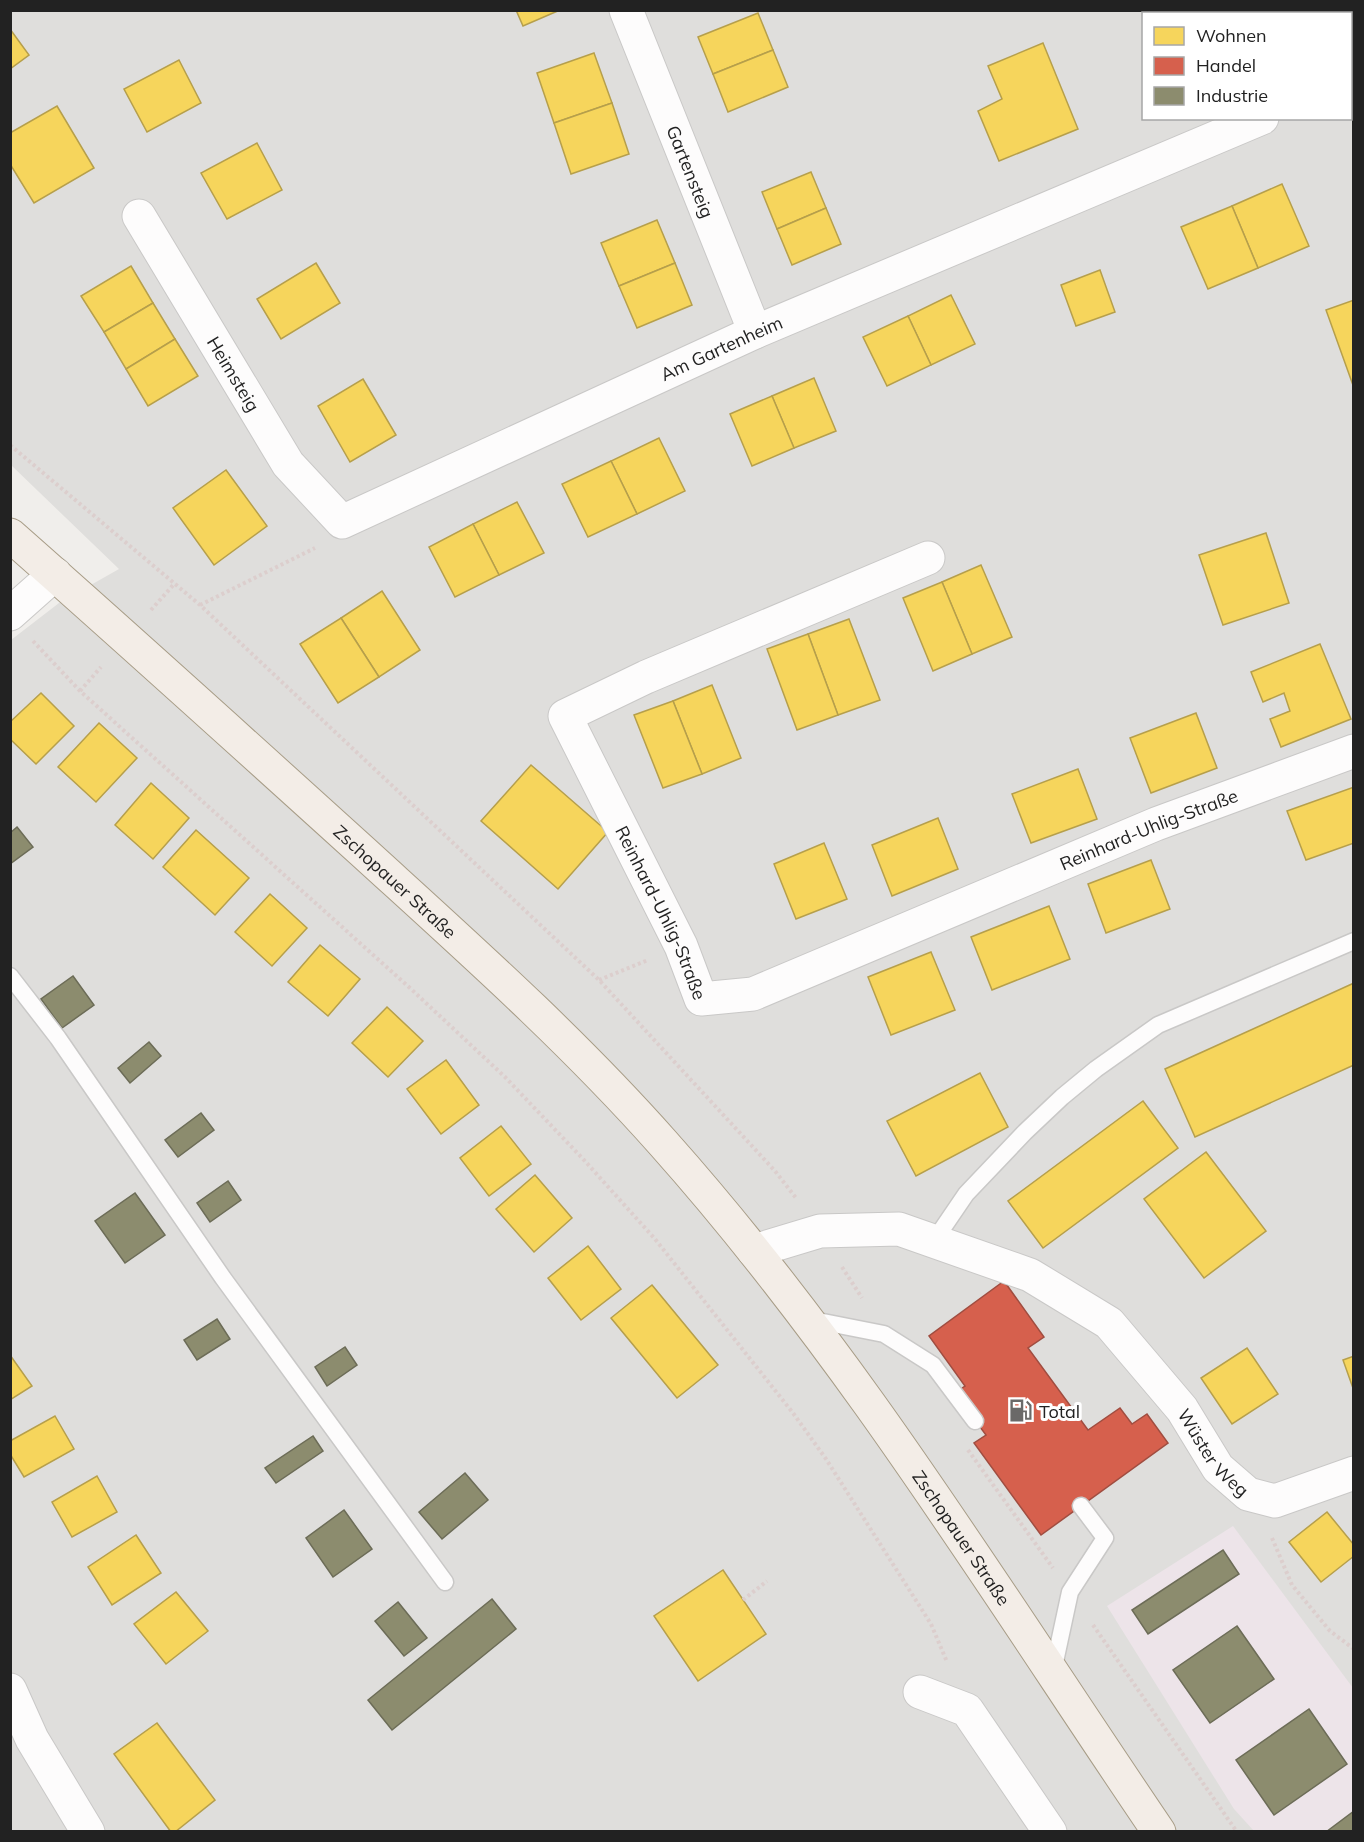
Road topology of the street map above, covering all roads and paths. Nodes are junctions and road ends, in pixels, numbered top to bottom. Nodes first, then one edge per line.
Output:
1 (626, 10) edge
2 (1257, 120) edge
3 (139, 216) dead end
4 (755, 332) junction
5 (342, 522) junction
6 (10, 535) edge
7 (928, 558) dead end
8 (55, 574) junction
9 (200, 605) dead end
10 (18, 623) edge
11 (1353, 751) edge
12 (1353, 941) edge
13 (681, 946) junction
14 (10, 976) edge
15 (599, 980) dead end
16 (934, 1241) junction
17 (754, 1251) junction
18 (808, 1319) junction
19 (975, 1421) dead end
20 (1353, 1473) edge
21 (1248, 1494) junction
22 (1081, 1506) dead end
23 (445, 1581) dead end
24 (767, 1581) dead end
25 (743, 1600) dead end
26 (1353, 1649) edge
27 (1052, 1675) junction
28 (10, 1690) edge
29 (920, 1692) dead end
30 (967, 1710) junction
31 (88, 1832) edge
32 (1050, 1832) edge
33 (1159, 1832) edge

1 - 4 street, Gartensteig
2 - 4 street, Am Gartenheim
3 - 5 street, Heimsteig
4 - 5 street, Am Gartenheim
5 - 9 path
6 - 8 main road, Zschopauer Straße
7 - 13 street, Reinhard-Uhlig-Straße
8 - 10 street
8 - 17 main road, Zschopauer Straße
10 - 30 path
11 - 13 street, Reinhard-Uhlig-Straße
12 - 16 lane
13 - 15 path
14 - 23 lane
16 - 17 street
16 - 21 street, Wüster Weg
17 - 18 main road, Zschopauer Straße
18 - 19 lane
18 - 27 main road, Zschopauer Straße
20 - 21 street, Wüster Weg
21 - 26 path
22 - 27 lane
24 - 25 path
27 - 33 main road, Zschopauer Straße
28 - 31 street
29 - 30 street
30 - 32 street

